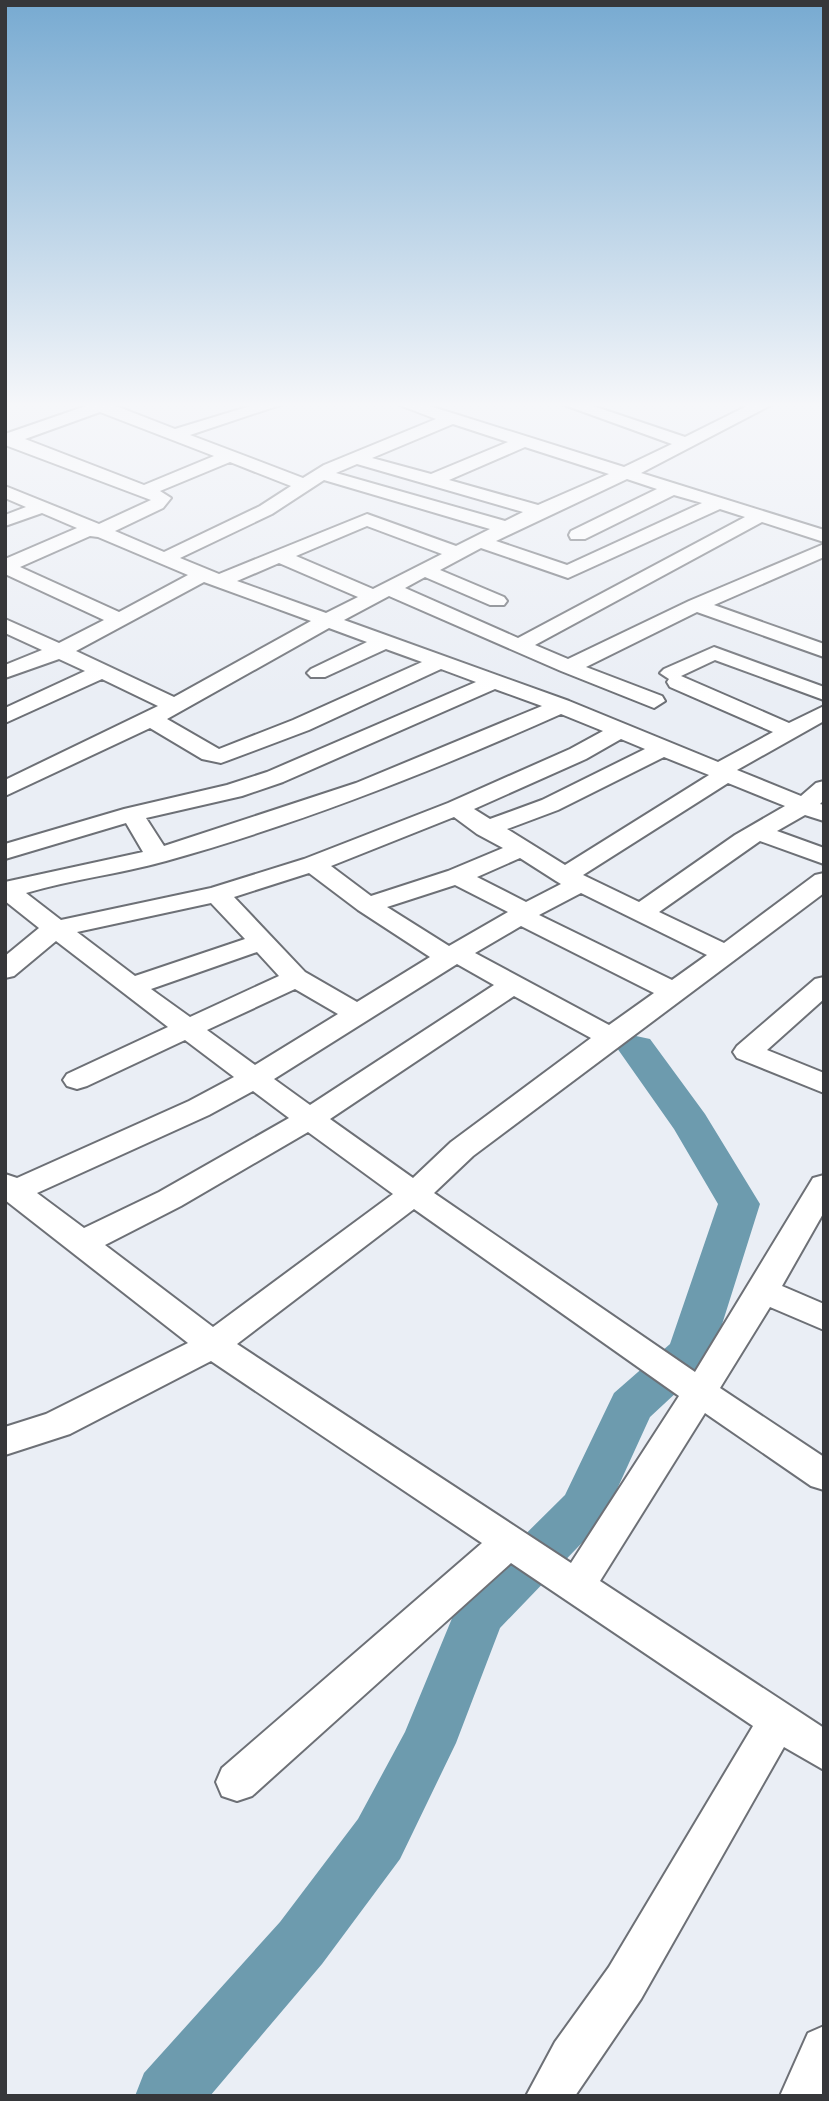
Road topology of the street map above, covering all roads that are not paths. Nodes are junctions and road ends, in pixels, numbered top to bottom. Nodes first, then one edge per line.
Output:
1 (28, 501) edge
2 (162, 501) edge
3 (280, 501) edge
4 (414, 501) edge
5 (503, 501) edge
6 (562, 501) edge
7 (647, 501) edge
8 (712, 501) edge
9 (718, 503) junction
10 (42, 507) junction
11 (539, 511) junction
12 (760, 516) junction
13 (5, 521) edge
14 (507, 528) junction
15 (94, 531) junction
16 (578, 535) dead end
17 (824, 536) edge
18 (481, 542) junction
19 (824, 550) edge
20 (457, 553) junction
21 (278, 556) junction
22 (164, 559) junction
23 (5, 566) edge
24 (425, 570) junction
25 (211, 578) junction
26 (382, 593) junction
27 (498, 601) dead end
28 (696, 605) junction
29 (119, 619) junction
30 (326, 621) junction
31 (5, 625) edge
32 (794, 640) junction
33 (382, 643) junction
34 (518, 646) junction
35 (62, 650) junction
36 (824, 651) edge
37 (438, 663) junction
38 (751, 666) junction
39 (568, 667) junction
40 (104, 670) junction
41 (5, 672) edge
42 (317, 673) dead end
43 (494, 682) junction
44 (824, 694) edge
45 (654, 701) dead end
46 (174, 706) junction
47 (561, 706) junction
48 (824, 712) edge
49 (5, 716) edge
50 (151, 719) junction
51 (619, 731) junction
52 (792, 732) junction
53 (662, 749) junction
54 (723, 773) junction
55 (10, 782) edge
56 (824, 788) edge
57 (456, 808) junction
58 (813, 810) edge
59 (132, 814) junction
60 (485, 829) junction
61 (759, 832) junction
62 (519, 850) junction
63 (5, 852) edge
64 (158, 856) junction
65 (824, 857) edge
66 (313, 864) junction
67 (457, 876) junction
68 (574, 880) junction
69 (824, 880) edge
70 (6, 890) edge
71 (217, 894) junction
72 (367, 905) junction
73 (642, 912) junction
74 (524, 914) junction
75 (54, 929) junction
76 (263, 941) junction
77 (724, 953) junction
78 (452, 955) junction
79 (5, 970) edge
80 (296, 978) junction
81 (514, 984) junction
82 (824, 985) edge
83 (130, 987) junction
84 (674, 992) junction
85 (356, 1013) junction
86 (186, 1028) junction
87 (610, 1037) junction
88 (255, 1078) junction
89 (77, 1080) dead end
90 (824, 1084) edge
91 (309, 1119) junction
92 (824, 1185) edge
93 (10, 1187) edge
94 (414, 1194) junction
95 (814, 1226) edge
96 (83, 1242) junction
97 (764, 1291) junction
98 (824, 1318) edge
99 (213, 1345) junction
100 (698, 1392) junction
101 (12, 1447) edge
102 (824, 1476) edge
103 (510, 1541) junction
104 (577, 1585) junction
105 (778, 1720) junction
106 (824, 1751) edge
107 (237, 1782) dead end
108 (824, 2049) edge
109 (549, 2096) edge
110 (803, 2096) edge

1 - 10 street
2 - 15 street
3 - 22 street
4 - 14 street
5 - 11 street
6 - 11 street
7 - 16 street
8 - 9 street
9 - 12 street
9 - 18 street
10 - 13 street
10 - 15 street
11 - 14 street
12 - 17 street
12 - 34 street
14 - 18 street
15 - 22 street
15 - 23 street
18 - 20 street
19 - 28 street
20 - 21 street
20 - 24 street
21 - 25 street
21 - 26 street
22 - 25 street
23 - 29 street
24 - 26 street
24 - 27 street
25 - 29 street
25 - 30 street
26 - 30 street
26 - 34 street
28 - 32 street
28 - 39 street
29 - 35 street
30 - 33 street
30 - 46 street
31 - 35 street
32 - 36 street
32 - 38 street
33 - 37 street
33 - 42 street
34 - 39 street
35 - 40 street
35 - 41 street
37 - 43 street
37 - 50 street
38 - 44 street
38 - 52 street
39 - 45 street
40 - 46 street
40 - 49 street
43 - 47 street
43 - 59 street
46 - 50 street
47 - 51 street
47 - 64 street
48 - 52 street
50 - 55 street
51 - 53 street
51 - 57 street
52 - 54 street
53 - 54 street
53 - 60 street
54 - 58 street
54 - 68 street
56 - 58 street
57 - 60 street
57 - 66 street
58 - 61 street
59 - 63 street
59 - 64 street
60 - 62 street
61 - 65 street
61 - 73 street
62 - 67 street
62 - 68 street
64 - 70 street
66 - 71 street
66 - 72 street
67 - 72 street
67 - 74 street
68 - 73 street
68 - 74 street
69 - 77 street
70 - 75 street
71 - 75 street
71 - 76 street
72 - 78 street
73 - 77 street
74 - 78 street
74 - 84 street
75 - 79 street
75 - 83 street
76 - 80 street
76 - 83 street
77 - 84 street
78 - 81 street
78 - 85 street
80 - 85 street
80 - 86 street
81 - 87 street
81 - 91 street
82 - 90 street
83 - 86 street
84 - 87 street
85 - 88 street
86 - 88 street
86 - 89 street
87 - 94 street
88 - 91 street
88 - 93 street
91 - 94 street
91 - 96 street
92 - 95 street
93 - 96 street
94 - 99 street
94 - 100 street
95 - 97 street
96 - 99 street
97 - 98 street
97 - 100 street
99 - 101 street
99 - 103 street
100 - 102 street
100 - 104 street
103 - 104 street
103 - 107 street
104 - 105 street
105 - 106 street
105 - 109 street
108 - 110 street

